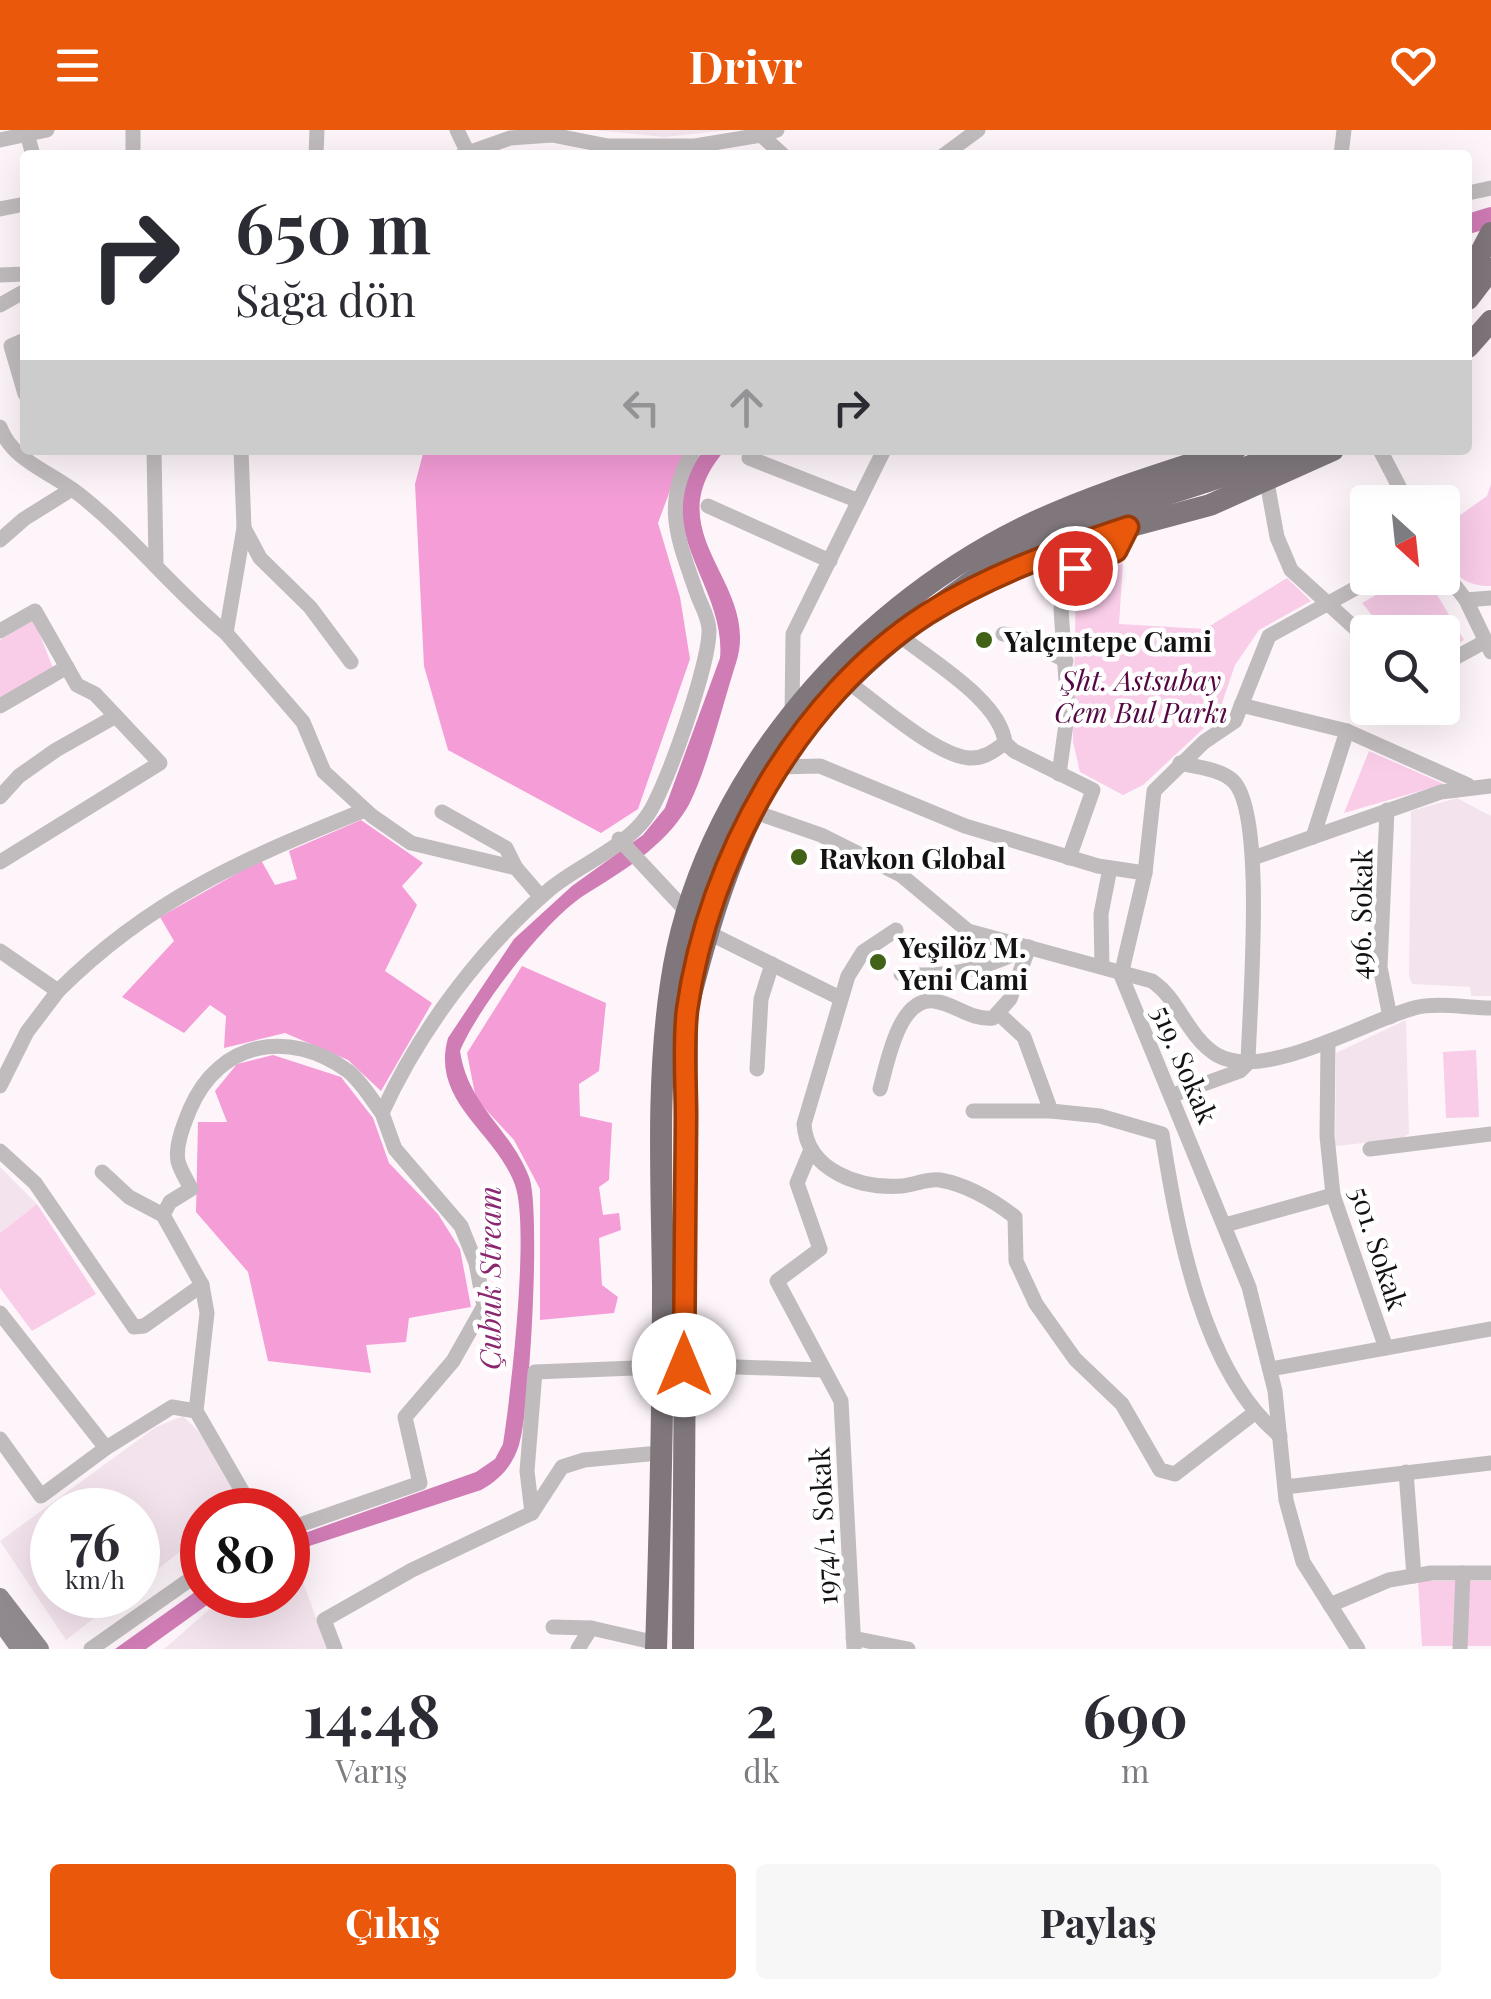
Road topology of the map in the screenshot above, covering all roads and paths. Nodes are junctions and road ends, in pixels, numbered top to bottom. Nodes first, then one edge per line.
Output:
1 (47, 130) edge
2 (978, 130) edge
3 (27, 132) edge
4 (769, 132) edge
5 (559, 133) edge
6 (0, 140) edge
7 (476, 150) edge
8 (951, 150) edge
9 (1488, 238) edge
10 (1491, 268) edge
11 (1472, 269) edge
12 (1472, 294) edge
13 (1491, 300) edge
14 (1472, 321) edge
15 (1491, 321) edge
16 (20, 342) edge
17 (1472, 342) edge
18 (20, 378) edge
19 (0, 427) edge
20 (4, 450) edge
21 (154, 455) edge
22 (241, 455) edge
23 (691, 455) edge
24 (882, 455) edge
25 (1176, 455) edge
26 (1226, 455) edge
27 (1274, 455) edge
28 (1383, 455) edge
29 (1316, 456) edge
30 (749, 458) dead end
31 (1267, 482) junction
32 (1398, 485) edge
33 (72, 489) junction
34 (859, 501) junction
35 (708, 506) dead end
36 (1130, 506) junction
37 (244, 528) junction
38 (0, 540) edge
39 (830, 561) junction
40 (156, 562) junction
41 (934, 580) junction
42 (1350, 590) edge
43 (1460, 592) edge
44 (1491, 598) edge
45 (1466, 600) junction
46 (1326, 602) junction
47 (1350, 624) edge
48 (0, 631) edge
49 (226, 632) junction
50 (1003, 634) dead end
51 (899, 635) junction
52 (1489, 647) edge
53 (1460, 658) edge
54 (1066, 661) junction
55 (350, 662) dead end
56 (67, 668) junction
57 (848, 682) junction
58 (1242, 704) junction
59 (0, 706) edge
60 (116, 716) junction
61 (792, 717) junction
62 (1347, 732) junction
63 (1004, 743) junction
64 (1180, 763) junction
65 (778, 767) junction
66 (1060, 774) junction
67 (1470, 786) junction
68 (1491, 786) edge
69 (0, 797) edge
70 (365, 810) junction
71 (1387, 810) junction
72 (442, 812) dead end
73 (752, 812) junction
74 (1313, 838) junction
75 (623, 844) junction
76 (1069, 858) junction
77 (1253, 858) junction
78 (0, 862) edge
79 (516, 868) junction
80 (1110, 868) junction
81 (1145, 874) junction
82 (541, 897) junction
83 (688, 914) junction
84 (896, 930) dead end
85 (707, 932) junction
86 (1029, 947) junction
87 (0, 951) edge
88 (772, 964) junction
89 (1102, 966) junction
90 (901, 974) dead end
91 (1121, 975) junction
92 (58, 991) junction
93 (840, 998) junction
94 (1491, 1008) edge
95 (998, 1012) junction
96 (1390, 1017) junction
97 (1328, 1042) junction
98 (1248, 1063) junction
99 (757, 1069) dead end
100 (0, 1086) edge
101 (880, 1089) dead end
102 (1173, 1095) junction
103 (974, 1110) dead end
104 (1052, 1111) junction
105 (382, 1112) junction
106 (1491, 1134) edge
107 (1370, 1150) dead end
108 (0, 1151) edge
109 (810, 1152) junction
110 (102, 1172) dead end
111 (1333, 1195) junction
112 (163, 1214) junction
113 (1225, 1225) junction
114 (202, 1286) junction
115 (0, 1314) edge
116 (1491, 1329) edge
117 (1386, 1348) junction
118 (684, 1365) junction
119 (660, 1368) junction
120 (1270, 1369) junction
121 (821, 1370) junction
122 (196, 1411) junction
123 (1253, 1414) junction
124 (1280, 1436) junction
125 (0, 1439) edge
126 (106, 1448) junction
127 (660, 1453) junction
128 (1491, 1463) edge
129 (1406, 1472) junction
130 (1285, 1487) junction
131 (239, 1488) edge
132 (532, 1513) junction
133 (310, 1521) edge
134 (683, 1564) junction
135 (1463, 1573) junction
136 (1491, 1574) edge
137 (1414, 1576) junction
138 (180, 1587) edge
139 (0, 1597) edge
140 (1330, 1605) junction
141 (0, 1621) edge
142 (553, 1628) dead end
143 (591, 1628) junction
144 (623, 1642) edge
145 (854, 1644) edge
146 (650, 1646) edge
147 (20, 1649) edge
148 (40, 1649) edge
149 (92, 1649) edge
150 (336, 1649) edge
151 (578, 1649) edge
152 (683, 1649) edge
153 (693, 1649) edge
154 (908, 1649) edge
155 (1358, 1649) edge
156 (1460, 1649) edge

1 - 3 street
2 - 8 street
3 - 6 street
4 - 5 street
5 - 7 street
9 - 11 highway
10 - 12 highway
13 - 14 highway
15 - 17 highway
16 - 18 street
19 - 20 street
20 - 33 street
21 - 40 street
22 - 37 street
23 - 75 street
24 - 34 street
25 - 41 highway
26 - 36 highway
27 - 36 highway
28 - 32 street
29 - 31 highway
30 - 34 street
31 - 36 highway
31 - 46 street
33 - 38 street
33 - 40 street
34 - 39 street
35 - 39 street
36 - 41 highway
36 - 51 highway
36 - 54 street
37 - 49 street
37 - 55 street
39 - 61 street
40 - 49 street
41 - 61 highway
42 - 46 street
43 - 45 street
44 - 45 street
45 - 52 street
46 - 47 street
46 - 58 street
48 - 56 street
49 - 70 street
50 - 54 street
51 - 57 highway
51 - 63 street
52 - 53 street
54 - 66 street
56 - 59 street
56 - 60 street
57 - 63 street
57 - 65 highway
58 - 62 street
58 - 64 street
60 - 69 street
60 - 78 street
61 - 83 highway
62 - 67 street
62 - 74 street
63 - 66 street
64 - 77 street
64 - 81 street
65 - 73 highway
65 - 76 street
66 - 76 street
67 - 68 street
67 - 71 street
70 - 79 street
70 - 92 street
71 - 74 street
71 - 96 street, 496. Sokak
72 - 79 street
73 - 85 highway
73 - 86 street
74 - 77 street
75 - 82 street
75 - 83 street
76 - 80 street
77 - 98 street
79 - 82 street
80 - 81 street
80 - 89 street
81 - 91 street
82 - 105 street
83 - 119 highway
84 - 93 street
85 - 88 street
85 - 118 highway
86 - 89 street
86 - 90 street
86 - 95 street
87 - 92 street
88 - 93 street
88 - 99 street
89 - 91 street
91 - 98 street
91 - 102 street, 519. Sokak
92 - 100 street
93 - 109 street
94 - 96 street
95 - 101 street
95 - 104 street
96 - 97 street
97 - 98 street
97 - 111 street, 501. Sokak
98 - 102 street
102 - 113 street, 519. Sokak
103 - 104 street
104 - 123 street
105 - 112 street
105 - 133 street
106 - 107 street
108 - 114 street
109 - 121 street
109 - 123 street
110 - 112 street
111 - 113 street
111 - 117 street, 501. Sokak
112 - 114 street
113 - 120 street, 519. Sokak
114 - 122 street
115 - 126 street
116 - 117 street
117 - 120 street
118 - 121 street
118 - 134 highway
119 - 127 highway
119 - 132 street
120 - 124 street, 519. Sokak
121 - 145 street, 1974/1. Sokak
122 - 126 street
122 - 131 street
123 - 124 street
124 - 130 street, 519. Sokak
125 - 126 street
127 - 132 street
127 - 146 highway
128 - 129 street
129 - 130 street
129 - 137 street
130 - 140 street, 519. Sokak
132 - 150 street
134 - 152 highway
134 - 153 highway
135 - 136 street
135 - 137 street
135 - 156 street
137 - 140 street
138 - 149 street
139 - 148 main road
140 - 155 street, 519. Sokak
141 - 147 main road
142 - 143 street
143 - 144 street
143 - 151 street
144 - 146 street
145 - 154 street

